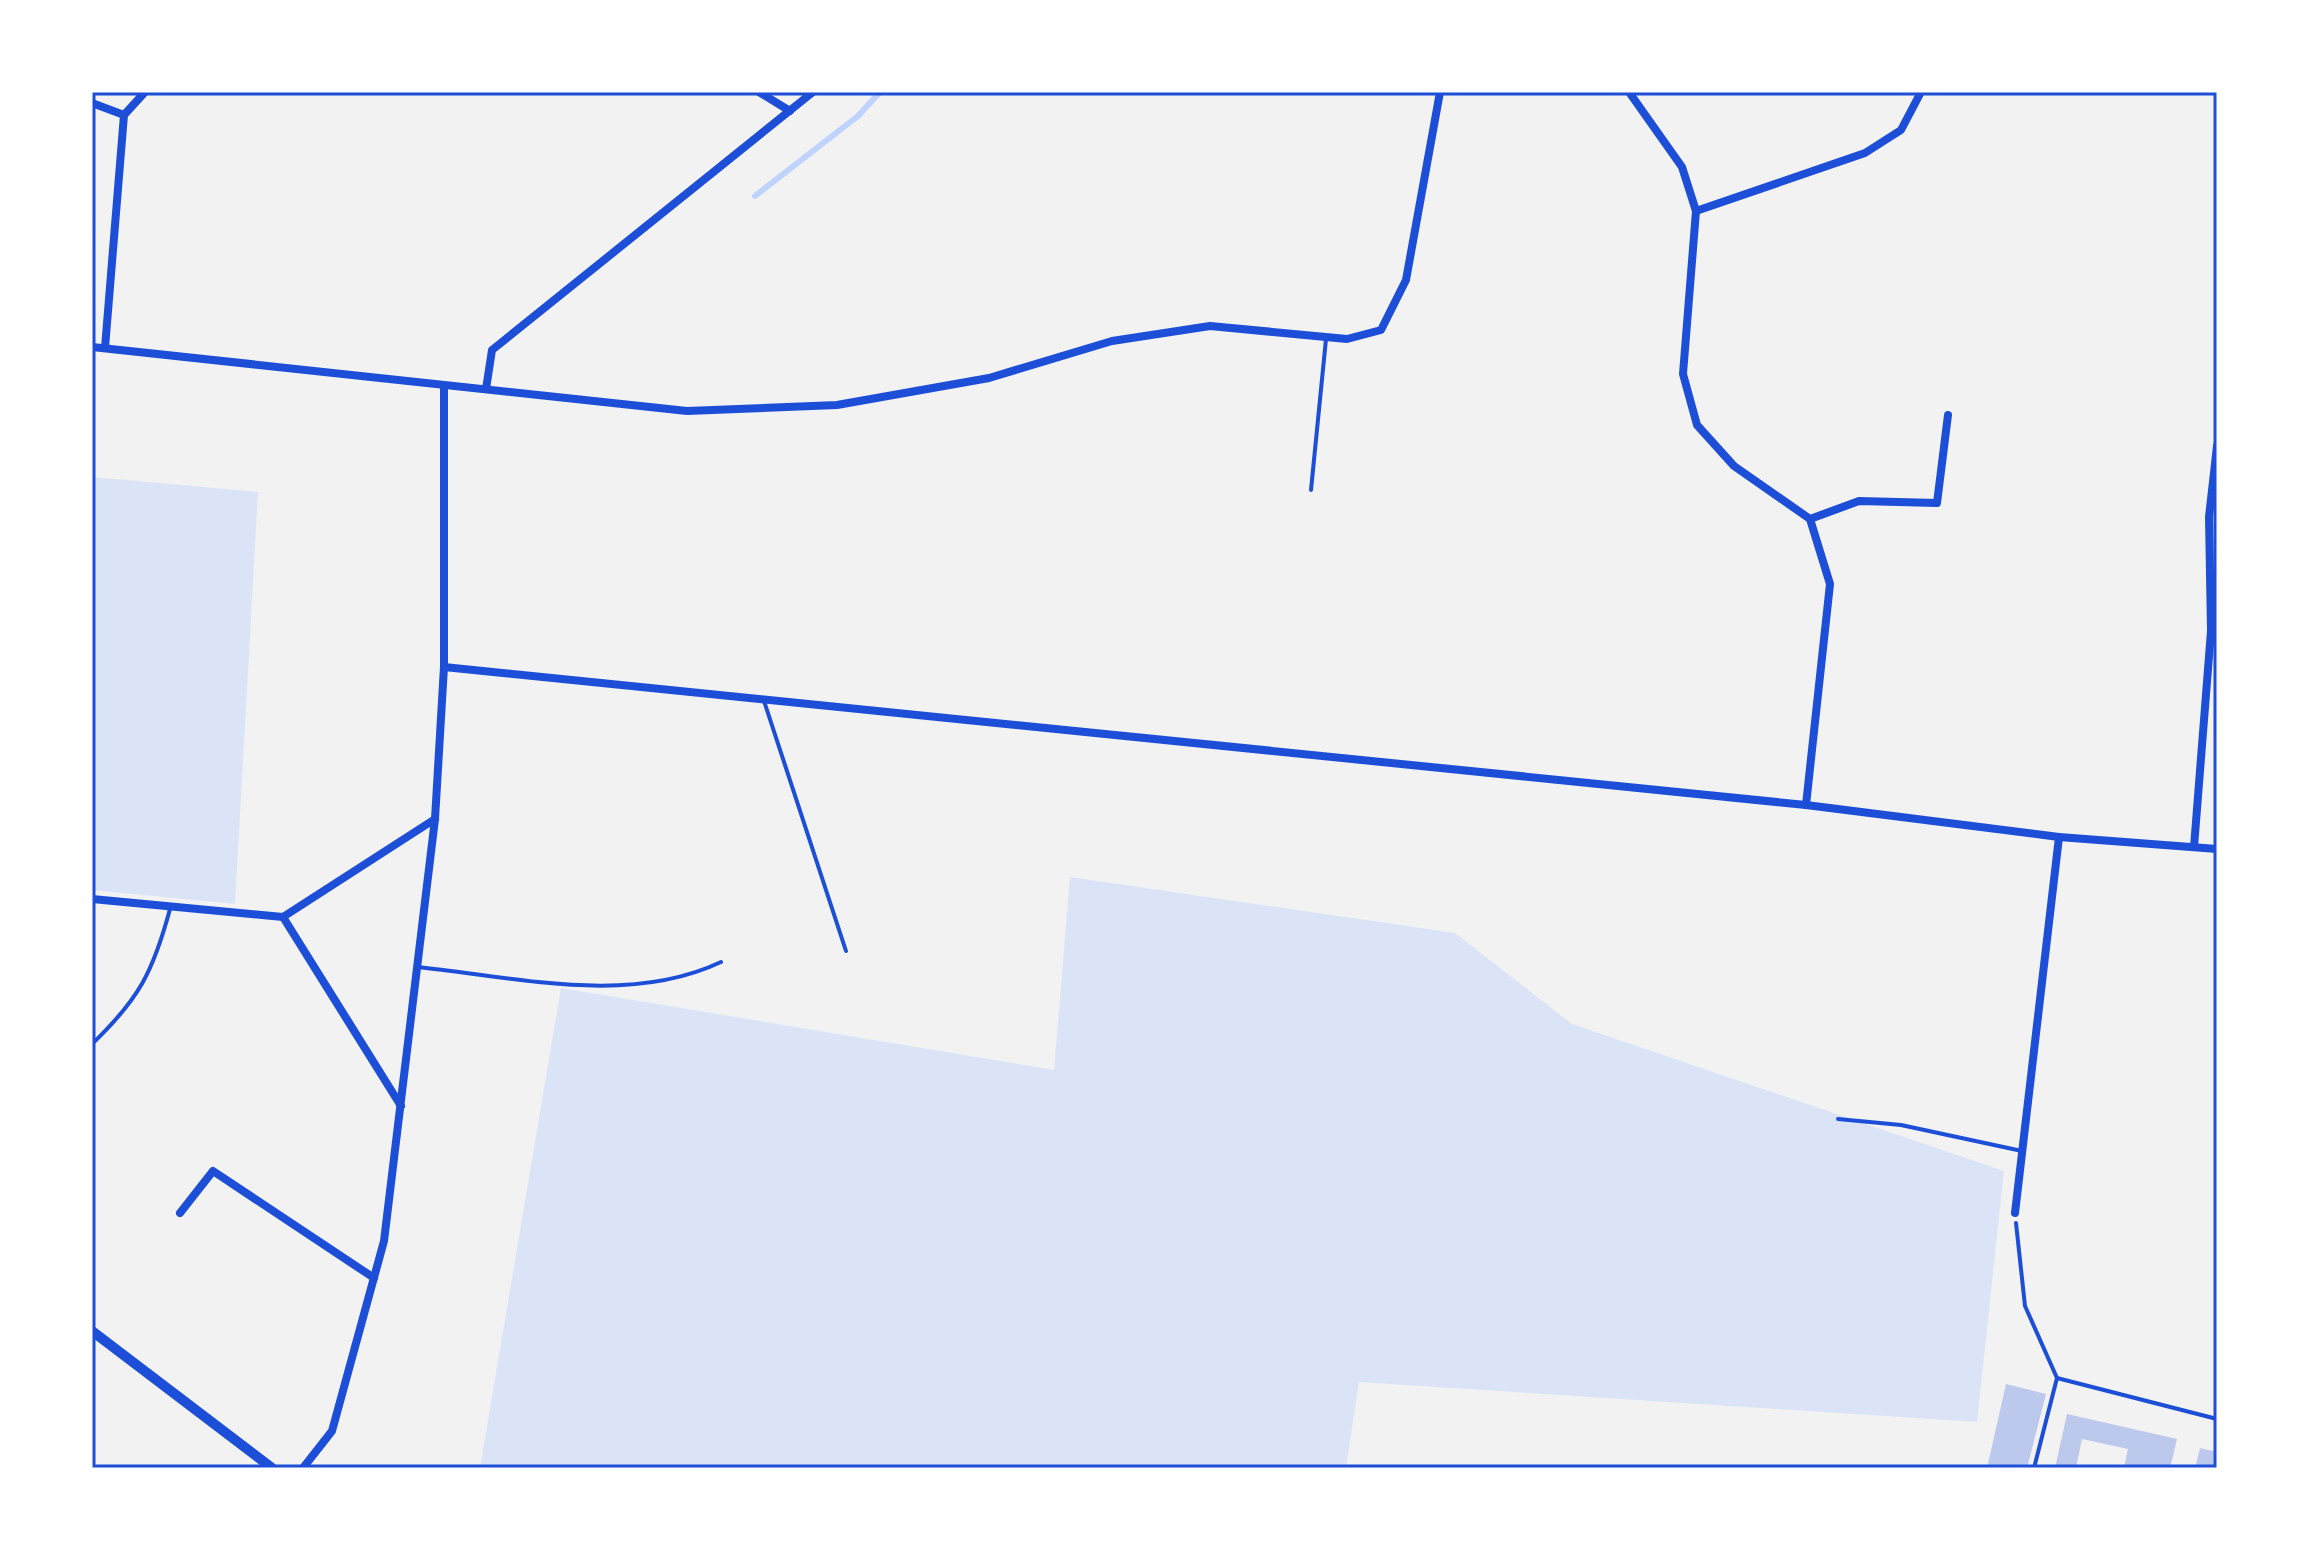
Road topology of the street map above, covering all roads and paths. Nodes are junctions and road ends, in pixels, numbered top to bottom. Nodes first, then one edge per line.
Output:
1 (145, 92) edge
2 (759, 92) edge
3 (813, 92) edge
4 (1440, 92) edge
5 (1629, 92) edge
6 (1921, 92) edge
7 (92, 103) edge
8 (790, 111) junction
9 (124, 115) junction
10 (1696, 211) junction
11 (1326, 337) junction
12 (92, 347) edge
13 (105, 348) junction
14 (444, 387) junction
15 (486, 389) junction
16 (1948, 415) dead end
17 (2217, 446) edge
18 (1311, 490) dead end
19 (2213, 517) edge
20 (1810, 519) junction
21 (444, 667) junction
22 (764, 699) junction
23 (1806, 805) junction
24 (435, 819) junction
25 (2059, 837) junction
26 (2194, 847) junction
27 (2217, 849) edge
28 (92, 899) edge
29 (171, 906) junction
30 (283, 917) junction
31 (846, 951) dead end
32 (721, 962) dead end
33 (417, 967) junction
34 (92, 1044) edge
35 (401, 1106) junction
36 (1838, 1119) dead end
37 (2022, 1151) junction
38 (180, 1213) dead end
39 (2015, 1213) joint
40 (374, 1278) junction
41 (92, 1331) edge
42 (2057, 1378) junction
43 (2217, 1419) edge
44 (272, 1468) edge
45 (303, 1468) edge
46 (2034, 1468) edge

1 - 9 street
2 - 8 street
3 - 8 street
4 - 11 street
5 - 10 street
6 - 10 street
7 - 9 street
8 - 15 street
9 - 13 street
10 - 20 street
11 - 15 street
11 - 18 lane
12 - 13 street
13 - 14 street
14 - 15 street
14 - 21 street
16 - 20 street
17 - 19 street
19 - 26 street
20 - 23 street
21 - 22 street
21 - 24 street
22 - 23 street
22 - 31 lane
23 - 25 street
24 - 30 street
24 - 33 street
25 - 26 street
25 - 37 street
26 - 27 street
28 - 29 street
29 - 30 street
29 - 34 lane
30 - 35 street
32 - 33 lane
33 - 35 street
35 - 40 street
36 - 37 lane
37 - 39 street
38 - 40 street
39 - 42 path
40 - 45 street
41 - 44 street
42 - 43 path
42 - 46 path

